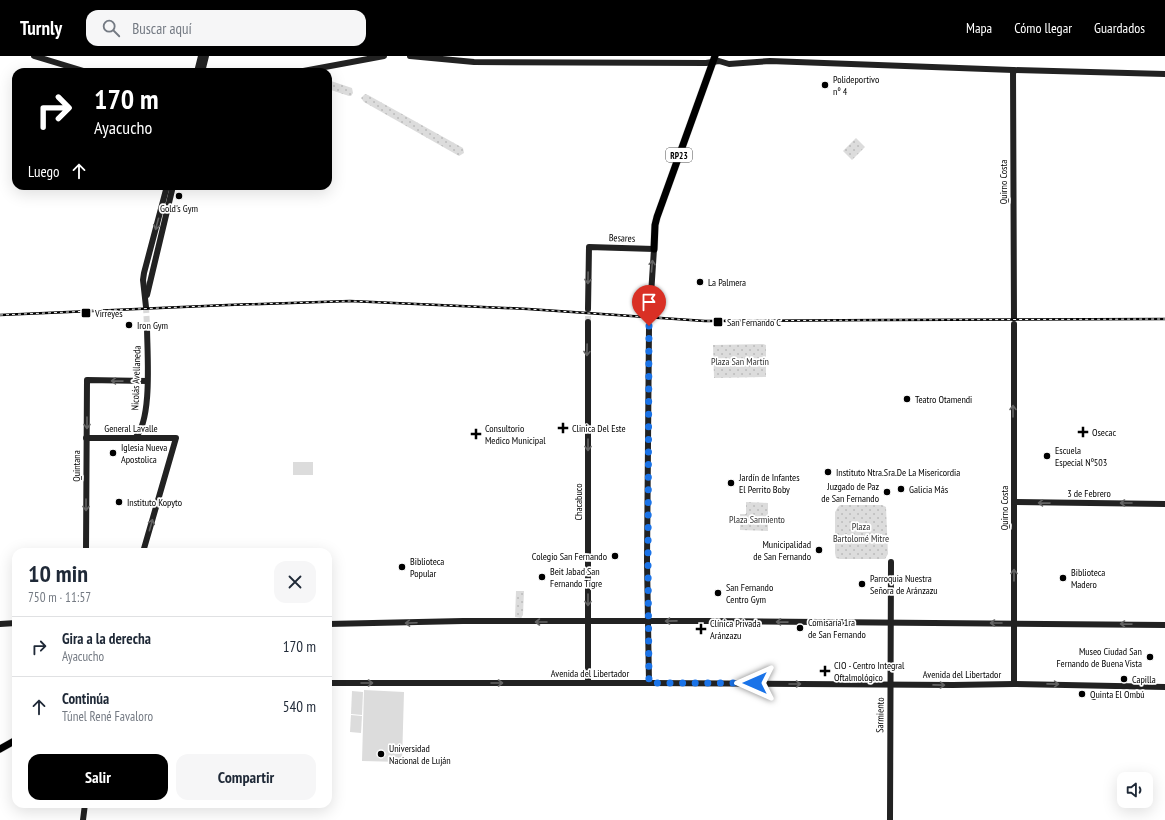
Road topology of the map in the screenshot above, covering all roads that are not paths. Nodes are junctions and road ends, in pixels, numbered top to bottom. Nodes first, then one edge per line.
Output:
1 (34, 56) edge
2 (201, 56) edge
3 (206, 56) edge
4 (384, 56) edge
5 (410, 56) edge
6 (714, 59) edge
7 (74, 68) edge
8 (198, 68) edge
9 (203, 68) edge
10 (320, 68) edge
11 (1013, 70) junction
12 (1165, 74) edge
13 (166, 190) edge
14 (172, 190) edge
15 (654, 249) junction
16 (588, 310) tunnel mouth
17 (650, 310) tunnel mouth
18 (588, 322) tunnel mouth
19 (147, 326) tunnel mouth
20 (649, 326) tunnel mouth
21 (147, 381) junction
22 (141, 431) junction
23 (86, 438) junction
24 (135, 438) junction
25 (146, 438) junction
26 (1014, 502) junction
27 (1165, 504) edge
28 (86, 548) edge
29 (144, 548) edge
30 (891, 562) dead end
31 (588, 622) junction
32 (649, 622) junction
33 (12, 623) edge
34 (891, 623) junction
35 (1014, 623) junction
36 (0, 624) edge
37 (332, 624) edge
38 (1165, 625) edge
39 (332, 683) edge
40 (588, 683) junction
41 (649, 683) junction
42 (891, 684) junction
43 (1014, 684) junction
44 (1165, 687) edge
45 (12, 742) edge
46 (0, 749) edge
47 (84, 808) edge
48 (83, 820) edge
49 (890, 820) edge

1 - 7 main road
2 - 8 main road
3 - 9 main road
4 - 10 main road
5 - 6 main road
6 - 11 main road
6 - 15 main road, RP23
11 - 12 main road
26 -> 11 main road, Quirno Costa
13 -> 14 main road
15 -> 16 main road, Besares
17 -> 15 main road, RP23
18 -> 31 main road, Chacabuco
19 - 21 main road, Nicolás Avellaneda
20 - 32 main road
21 - 22 main road, Nicolás Avellaneda
21 -> 23 main road, Quintana
22 - 24 main road, Nicolás Avellaneda
22 - 25 main road
23 - 24 main road, General Lavalle
23 -> 28 main road, Quintana
24 - 25 main road, General Lavalle
29 -> 25 main road, General Lavalle
27 -> 26 main road, 3 de Febrero
35 -> 26 main road, Quirno Costa
30 - 34 main road, Sarmiento
31 - 32 main road
31 -> 37 main road
31 - 40 main road, Chacabuco
34 -> 32 main road
32 - 41 main road
33 - 36 main road
35 -> 34 main road
34 - 42 main road, Sarmiento
38 -> 35 main road
35 - 43 main road, Quirno Costa
39 -> 40 main road, Avenida del Libertador
40 - 41 main road, Avenida del Libertador
41 -> 42 main road, Avenida del Libertador
42 -> 43 main road, Avenida del Libertador
42 - 49 main road, Sarmiento
43 -> 44 main road, Avenida del Libertador
45 - 46 main road
47 - 48 main road

